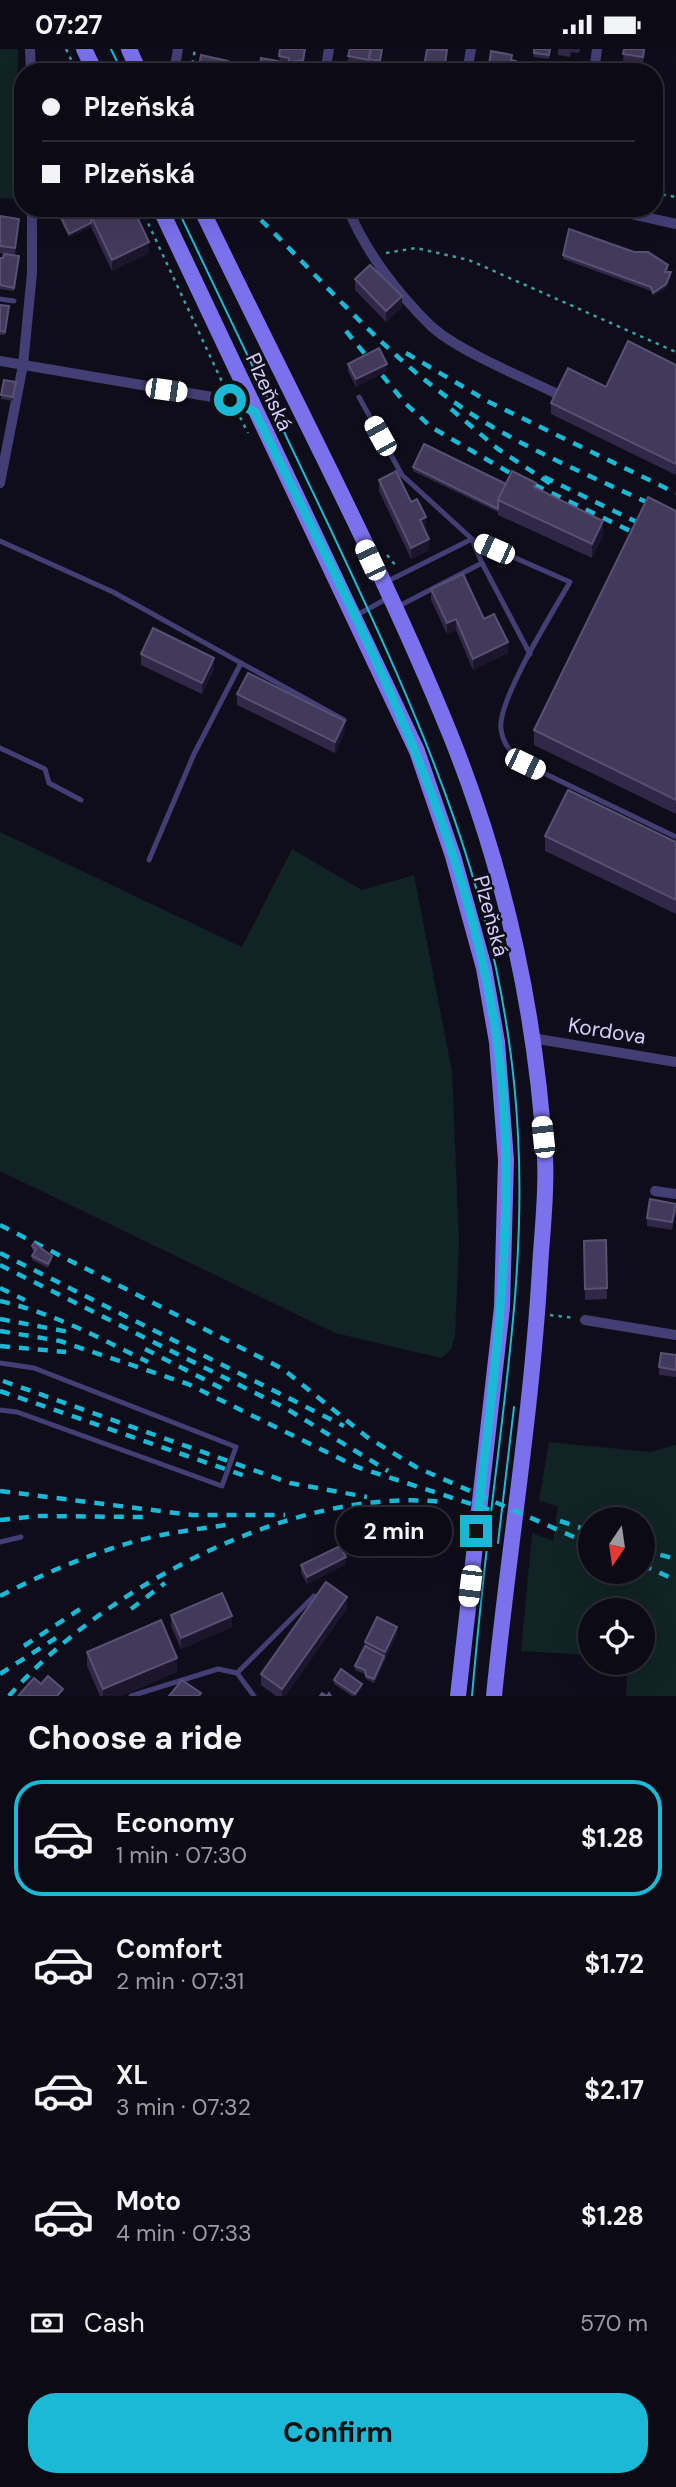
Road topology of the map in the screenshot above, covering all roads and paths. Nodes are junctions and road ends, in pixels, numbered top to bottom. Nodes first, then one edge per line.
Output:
1 (32, 217) edge
2 (145, 217) edge
3 (164, 217) edge
4 (205, 217) edge
5 (352, 217) edge
6 (645, 217) edge
7 (676, 224) edge
8 (374, 255) junction
9 (0, 299) edge
10 (14, 301) dead end
11 (676, 352) edge
12 (0, 361) edge
13 (23, 365) junction
14 (559, 395) edge
15 (359, 397) dead end
16 (230, 400) junction
17 (255, 412) junction
18 (251, 438) dead end
19 (0, 483) edge
20 (472, 539) junction
21 (0, 541) edge
22 (482, 563) junction
23 (387, 597) junction
24 (354, 616) junction
25 (530, 654) junction
26 (241, 663) junction
27 (344, 720) edge
28 (0, 748) edge
29 (81, 800) dead end
30 (676, 837) edge
31 (149, 860) dead end
32 (532, 1038) junction
33 (676, 1062) edge
34 (655, 1191) dead end
35 (676, 1194) edge
36 (548, 1314) dead end
37 (584, 1319) joint
38 (676, 1335) edge
39 (0, 1363) edge
40 (0, 1410) edge
41 (22, 1537) dead end
42 (0, 1542) edge
43 (314, 1597) edge
44 (237, 1673) junction
45 (131, 1696) edge
46 (254, 1696) edge
47 (458, 1696) edge
48 (494, 1696) edge

1 - 13 street
2 - 16 path
3 - 17 main road, Plzeňská
4 - 23 main road, Plzeňská
5 - 8 street
6 - 7 street
8 - 11 path
8 - 14 street
9 - 10 lane
12 - 13 street
13 - 16 street
13 - 19 street
15 - 20 lane
16 - 17 street
16 - 18 path
17 - 24 main road, Plzeňská
20 - 22 lane
20 - 23 lane
20 - 25 lane
21 - 26 lane
22 - 23 lane
22 - 25 lane
23 - 24 lane
23 - 32 main road, Plzeňská
24 - 47 main road, Plzeňská
25 - 30 lane
26 - 27 lane
26 - 31 lane
28 - 29 lane
32 - 33 street, Kordova
32 - 48 main road, Plzeňská
34 - 35 street
36 - 37 path
37 - 38 street
39 - 40 lane
41 - 42 lane
43 - 44 lane
44 - 45 lane
44 - 46 lane

